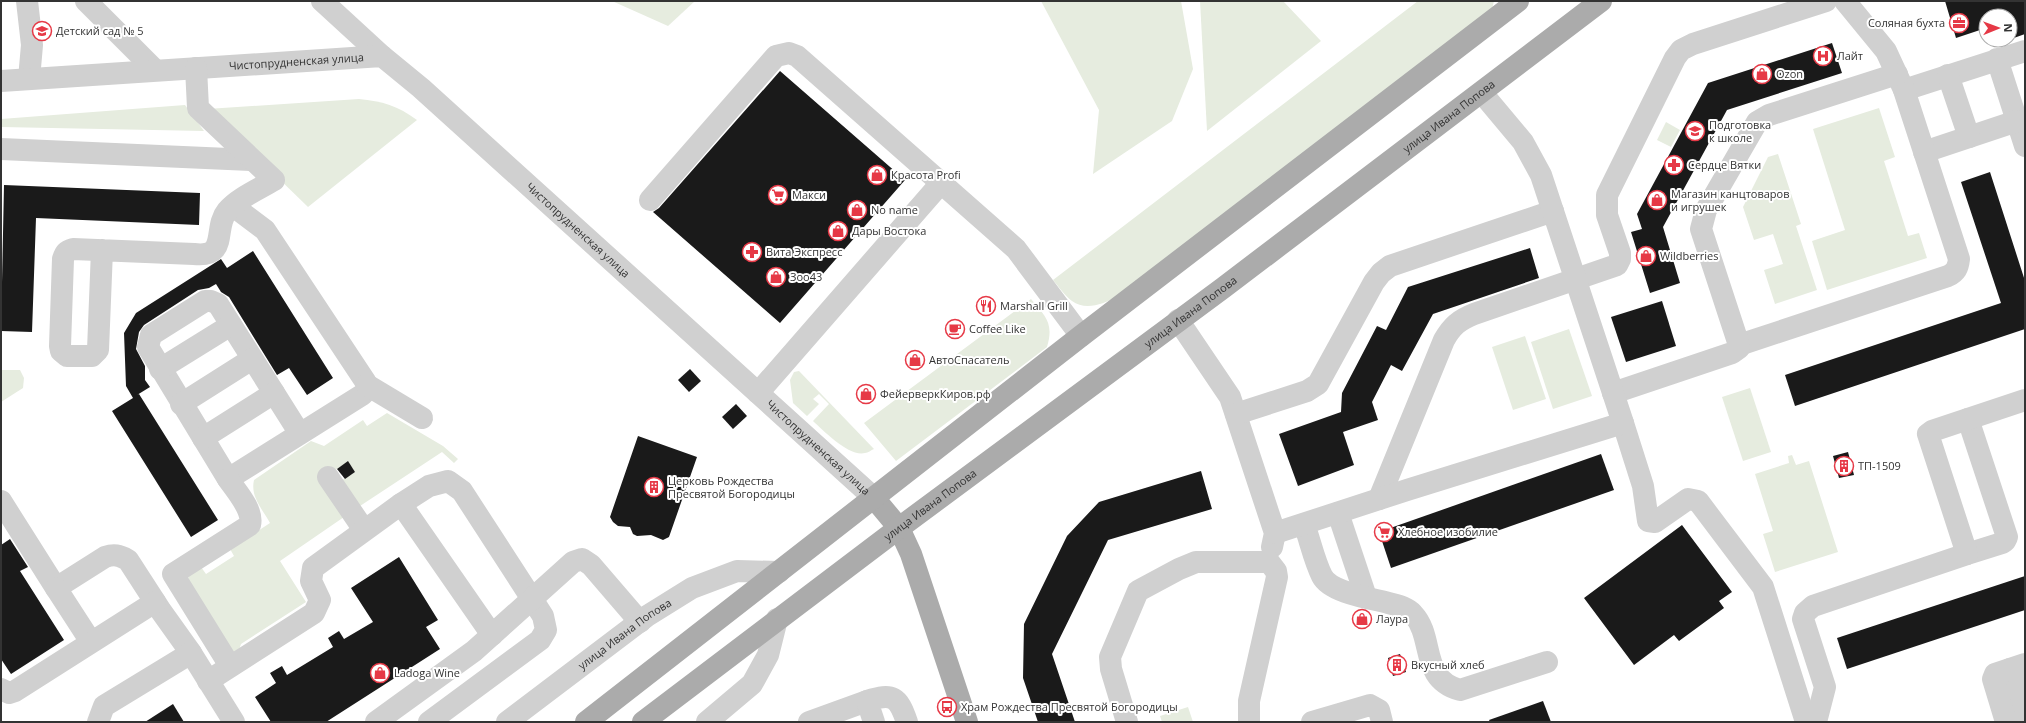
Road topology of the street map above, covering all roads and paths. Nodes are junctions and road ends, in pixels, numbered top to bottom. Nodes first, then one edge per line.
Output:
1 (27, 1) edge
2 (86, 1) edge
3 (322, 1) edge
4 (1601, 1) edge
5 (1826, 1) edge
6 (1845, 1) edge
7 (1515, 2) edge
8 (2025, 50) edge
9 (382, 56) junction
10 (1996, 59) junction
11 (196, 68) junction
12 (156, 70) junction
13 (1948, 75) junction
14 (29, 79) junction
15 (1, 81) edge
16 (1900, 82) junction
17 (1482, 93) junction
18 (2017, 121) junction
19 (1969, 137) junction
20 (2025, 146) edge
21 (1, 149) edge
22 (1924, 152) junction
23 (251, 160) junction
24 (941, 183) junction
25 (650, 200) dead end
26 (233, 206) junction
27 (1553, 212) junction
28 (102, 250) junction
29 (1575, 280) junction
30 (1178, 320) junction
31 (231, 325) junction
32 (1081, 336) junction
33 (1739, 345) junction
34 (252, 359) junction
35 (160, 369) junction
36 (367, 385) junction
37 (274, 393) junction
38 (758, 393) junction
39 (1613, 393) junction
40 (2025, 400) edge
41 (181, 404) junction
42 (1236, 414) junction
43 (422, 418) dead end
44 (1968, 419) junction
45 (1623, 423) junction
46 (300, 434) junction
47 (203, 438) junction
48 (328, 477) dead end
49 (228, 479) junction
50 (874, 498) junction
51 (1379, 499) junction
52 (1, 501) edge
53 (401, 504) junction
54 (1338, 513) junction
55 (1304, 524) junction
56 (898, 528) junction
57 (364, 530) junction
58 (1275, 533) junction
59 (1967, 554) junction
60 (1268, 562) junction
61 (780, 572) junction
62 (56, 588) junction
63 (1366, 597) junction
64 (531, 600) junction
65 (155, 602) junction
66 (778, 620) junction
67 (640, 622) junction
68 (492, 635) junction
69 (91, 642) junction
70 (191, 653) junction
71 (1547, 662) dead end
72 (230, 666) junction
73 (2018, 666) edge
74 (208, 681) junction
75 (1, 689) edge
76 (867, 701) junction
77 (2025, 714) edge
78 (98, 722) edge
79 (234, 722) edge
80 (376, 722) edge
81 (428, 722) edge
82 (507, 722) edge
83 (586, 722) edge
84 (642, 722) edge
85 (707, 722) edge
86 (809, 722) edge
87 (874, 722) edge
88 (907, 722) edge
89 (967, 722) edge
90 (1127, 722) edge
91 (1249, 722) edge
92 (1312, 722) edge
93 (1382, 722) edge
94 (1806, 722) edge
95 (1816, 722) edge
96 (2006, 722) edge

1 - 14 street
2 - 12 street
3 - 9 street
4 - 17 main road, улица Ивана Попова
5 - 29 street
6 - 16 street
7 - 32 main road
8 - 10 street
9 - 11 street, Чистопрудненская улица
9 - 38 street, Чистопрудненская улица
10 - 13 street
10 - 18 street
11 - 12 street, Чистопрудненская улица
11 - 23 street
12 - 14 street, Чистопрудненская улица
13 - 16 street
13 - 19 street
14 - 15 street, Чистопрудненская улица
16 - 22 street
16 - 33 street
17 - 27 street
17 - 30 main road, улица Ивана Попова
18 - 19 street
18 - 20 street
19 - 22 street
21 - 23 street
22 - 33 street
23 - 26 street
24 - 25 street
24 - 32 street
24 - 38 street
26 - 28 street
26 - 36 street
27 - 29 street
27 - 42 street
28 - 28 street
29 - 39 street
29 - 51 street
30 - 42 street
30 - 56 main road, улица Ивана Попова
31 - 34 street
31 - 35 street
31 - 35 street
32 - 50 main road
33 - 39 street
34 - 37 street
34 - 41 street
35 - 41 street
36 - 43 street
36 - 46 street
37 - 46 street
37 - 47 street
38 - 50 street, Чистопрудненская улица
39 - 45 street
40 - 44 street
41 - 47 street
42 - 58 street
44 - 59 street
44 - 59 street
45 - 51 street
45 - 94 street
46 - 49 street
47 - 49 street
48 - 57 street
49 - 72 street
50 - 56 main road, Чистопрудненская улица
50 - 61 main road
51 - 54 street
52 - 62 street
53 - 57 street
53 - 64 street
53 - 68 street
54 - 55 street
54 - 63 street
55 - 58 street
55 - 63 street
56 - 66 main road, улица Ивана Попова
56 - 89 main road, Чистопрудненская улица
57 - 72 street
58 - 60 street
59 - 95 street
60 - 90 street
60 - 91 street
61 - 67 street, улица Ивана Попова
61 - 83 main road
62 - 65 street
62 - 69 street
63 - 71 street
64 - 67 street
64 - 68 street
64 - 81 street
65 - 69 street
65 - 70 street
66 - 84 main road, улица Ивана Попова
66 - 85 street
67 - 82 street, улица Ивана Попова
68 - 80 street
69 - 75 street
70 - 74 street
70 - 78 street
72 - 74 street
73 - 77 street
73 - 96 street
74 - 79 street
76 - 86 street
76 - 87 street
76 - 88 street
92 - 93 street

